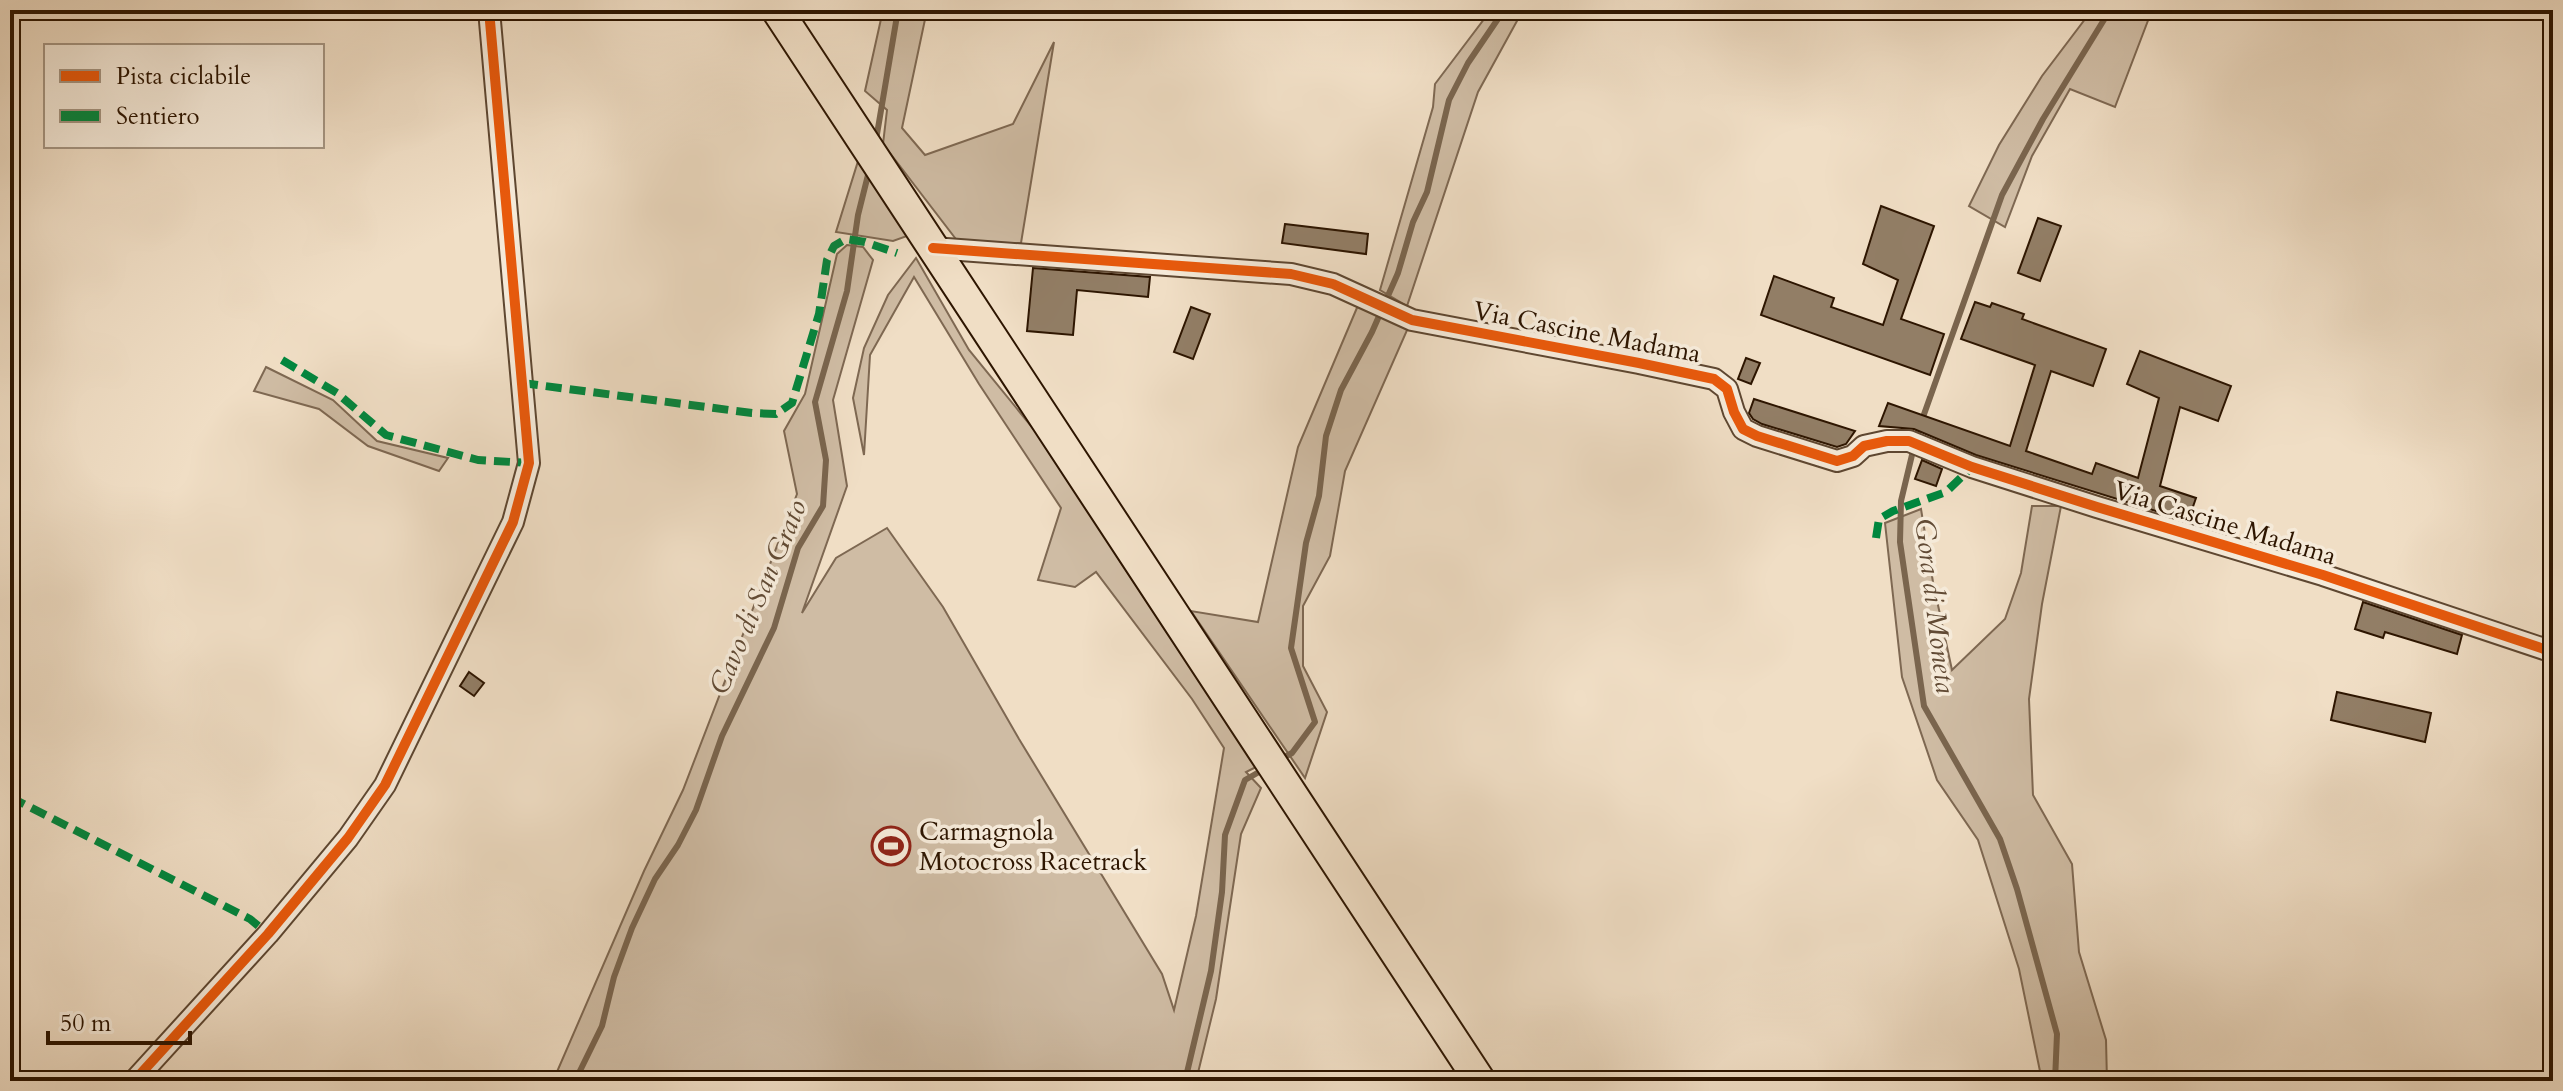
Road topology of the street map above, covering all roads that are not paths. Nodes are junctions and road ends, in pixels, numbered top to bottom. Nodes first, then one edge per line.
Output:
1 (489, 10) edge
2 (777, 10) edge
3 (933, 248) junction
4 (2553, 652) edge
5 (134, 1081) edge
6 (1480, 1081) edge

1 - 5 street
2 - 3 main road
3 - 4 street, Via Cascine Madama
3 - 6 main road

